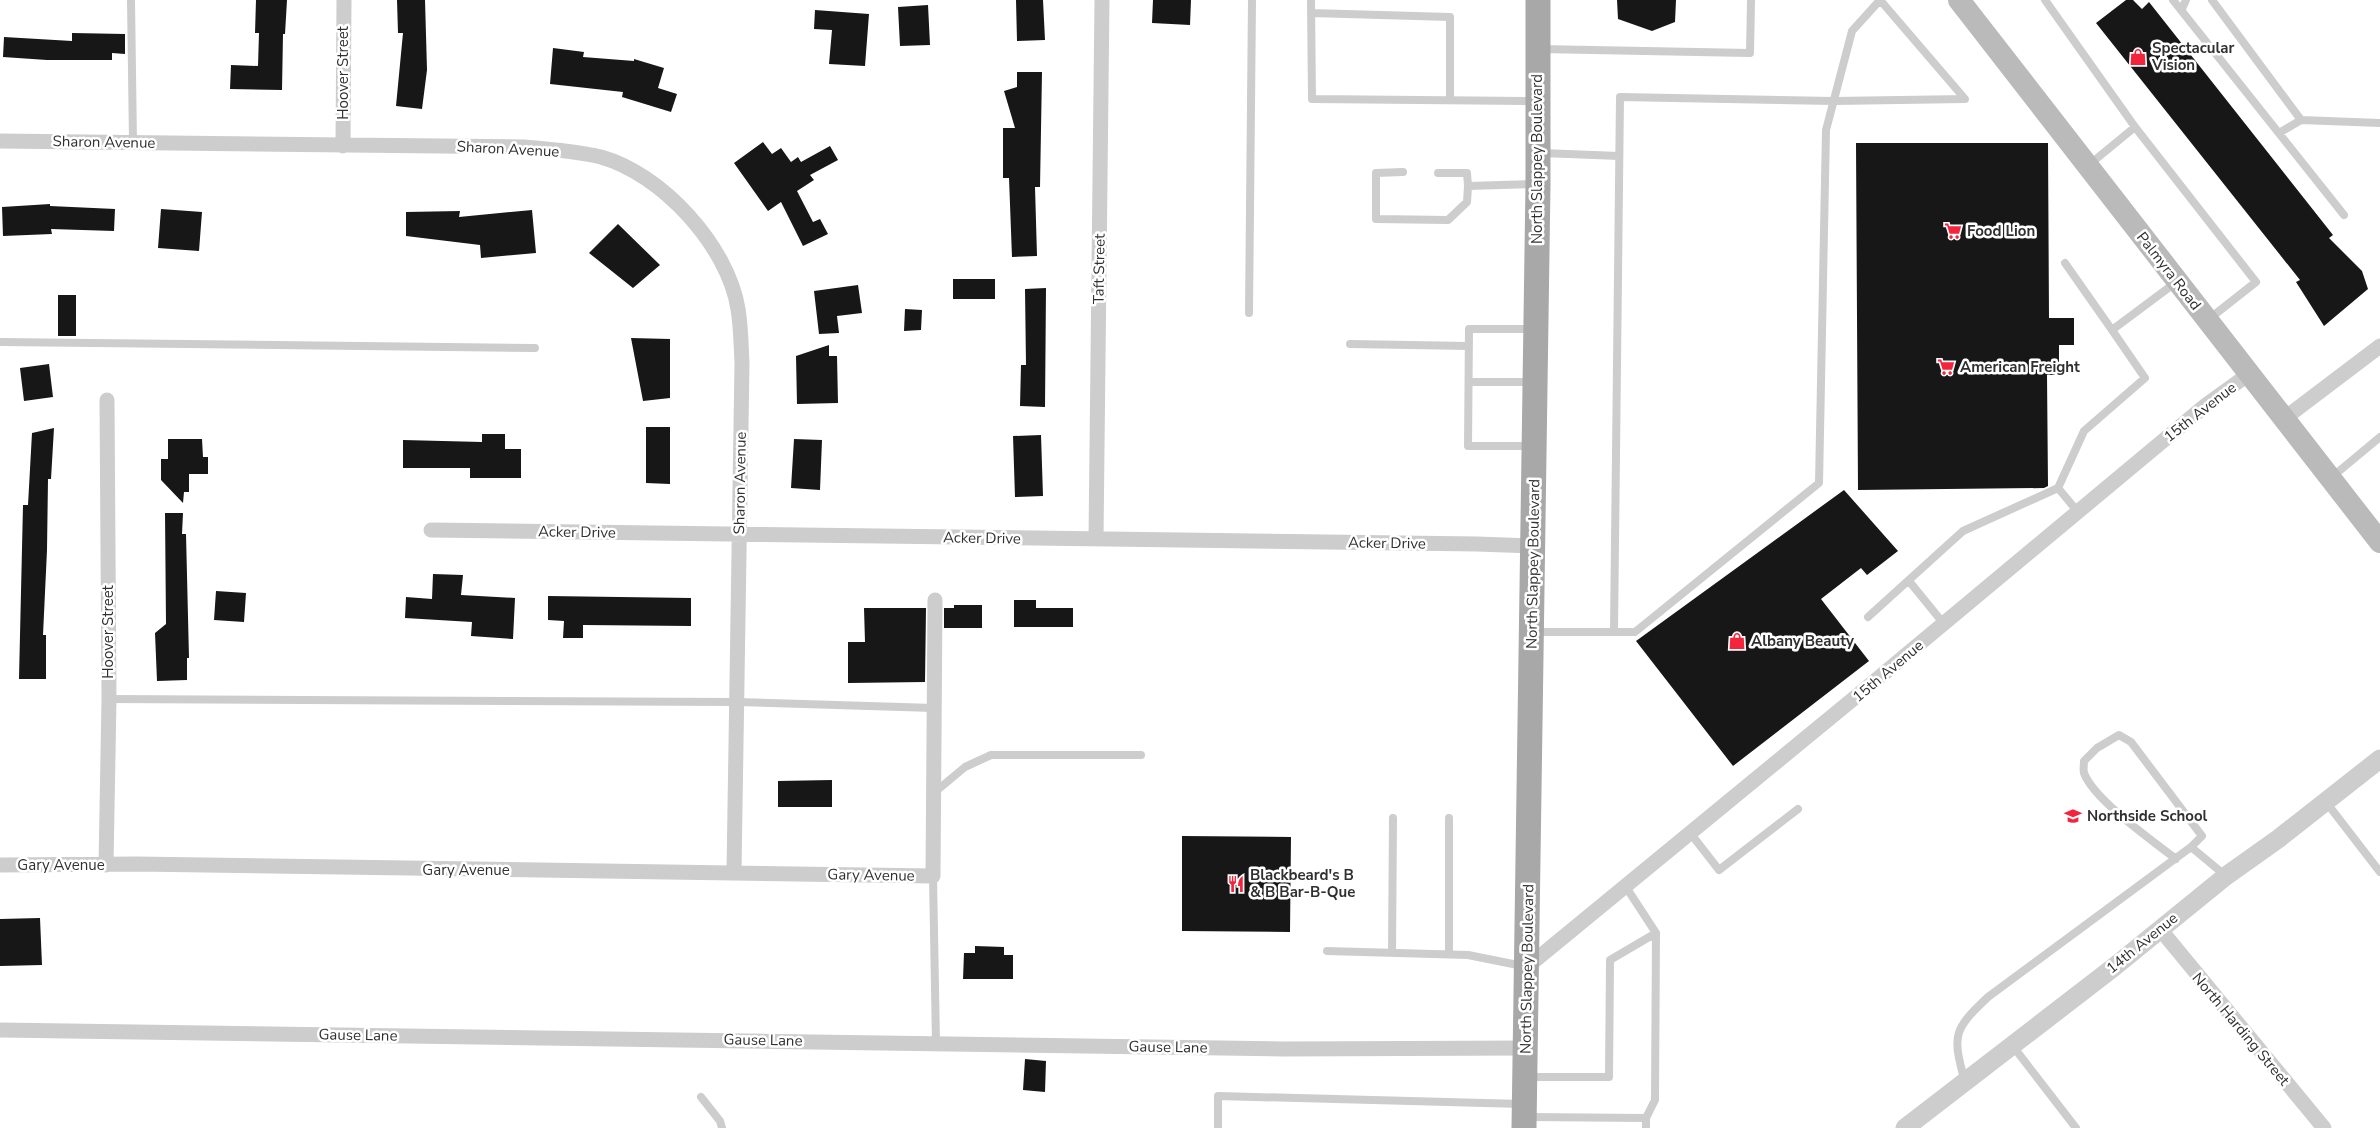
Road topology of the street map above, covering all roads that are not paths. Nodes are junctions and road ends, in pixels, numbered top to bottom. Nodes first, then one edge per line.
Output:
1 (131, 0) edge
2 (344, 0) edge
3 (1102, 0) edge
4 (1252, 0) edge
5 (1311, 0) edge
6 (1538, 0) edge
7 (1750, 0) edge
8 (1880, 0) edge
9 (1959, 0) edge
10 (2045, 0) edge
11 (2173, 0) edge
12 (2186, 0) edge
13 (2212, 0) edge
14 (2182, 9) junction
15 (1311, 13) junction
16 (1538, 49) junction
17 (1450, 100) junction
18 (1538, 101) junction
19 (1834, 101) junction
20 (2301, 120) junction
21 (2380, 123) edge
22 (2135, 127) junction
23 (2279, 133) junction
24 (0, 140) edge
25 (133, 142) junction
26 (343, 146) junction
27 (1538, 153) junction
28 (1619, 156) junction
29 (2088, 166) junction
30 (1403, 172) dead end
31 (1438, 173) dead end
32 (1538, 184) junction
33 (1468, 186) junction
34 (2344, 215) dead end
35 (2065, 263) dead end
36 (2177, 281) junction
37 (1249, 313) dead end
38 (2207, 321) junction
39 (1536, 329) junction
40 (2112, 330) junction
41 (0, 342) edge
42 (1350, 344) dead end
43 (1469, 346) junction
44 (2380, 346) edge
45 (535, 348) dead end
46 (2248, 374) junction
47 (1469, 382) junction
48 (1535, 382) junction
49 (107, 400) dead end
50 (2285, 418) junction
51 (2380, 437) edge
52 (1534, 446) junction
53 (2331, 478) junction
54 (2058, 488) junction
55 (2078, 512) junction
56 (431, 530) dead end
57 (2375, 532) edge
58 (739, 535) junction
59 (1096, 539) junction
60 (1533, 546) junction
61 (1910, 581) junction
62 (935, 600) dead end
63 (1868, 617) dead end
64 (1944, 624) junction
65 (1532, 632) junction
66 (1614, 632) junction
67 (109, 699) junction
68 (736, 702) junction
69 (934, 708) junction
70 (1141, 756) dead end
71 (2380, 759) edge
72 (933, 793) junction
73 (2326, 802) junction
74 (1798, 809) dead end
75 (1393, 818) dead end
76 (1449, 818) dead end
77 (1691, 834) junction
78 (2191, 847) junction
79 (2176, 859) junction
80 (0, 865) edge
81 (106, 865) junction
82 (734, 872) junction
83 (2380, 872) edge
84 (932, 876) junction
85 (2226, 876) junction
86 (1626, 887) junction
87 (2160, 929) junction
88 (1656, 933) junction
89 (1327, 951) dead end
90 (1392, 953) junction
91 (1449, 954) junction
92 (1527, 967) junction
93 (0, 1030) edge
94 (936, 1043) junction
95 (2012, 1045) junction
96 (1526, 1048) junction
97 (1526, 1077) junction
98 (1964, 1082) junction
99 (701, 1097) dead end
100 (1525, 1117) edge
101 (1646, 1118) junction
102 (722, 1128) edge
103 (1218, 1128) edge
104 (1646, 1128) edge
105 (1905, 1128) edge
106 (2076, 1128) edge
107 (2324, 1128) edge

1 - 25 lane
2 - 26 street, Hoover Street
3 - 59 street, Taft Street
4 - 37 lane
5 - 15 lane
6 - 16 main road, North Slappey Boulevard
7 - 16 lane
8 - 19 lane
8 - 19 lane
9 - 29 main road, Palmyra Road
10 - 22 lane
11 - 14 lane
12 - 14 lane
13 - 20 lane
14 - 23 lane
15 - 17 lane
15 - 17 lane
16 - 18 main road, North Slappey Boulevard
17 - 18 lane
18 - 27 main road, North Slappey Boulevard
19 - 28 lane
19 - 66 lane
20 - 21 lane
20 - 23 lane
22 - 29 lane
22 - 38 lane
23 - 34 lane
24 - 25 street, Sharon Avenue
25 - 26 street, Sharon Avenue
26 - 58 street, Sharon Avenue
27 - 28 lane
27 - 32 main road, North Slappey Boulevard
28 - 66 lane
29 - 36 main road, Palmyra Road
30 - 33 lane
31 - 33 lane
32 - 33 lane
32 - 39 main road, North Slappey Boulevard
35 - 40 lane
36 - 38 main road, Palmyra Road
36 - 40 lane
38 - 46 main road, Palmyra Road
39 - 43 lane
39 - 48 main road, North Slappey Boulevard
40 - 54 lane
41 - 45 lane
42 - 43 lane
43 - 47 lane
44 - 50 street
46 - 50 main road, Palmyra Road
46 - 55 street, 15th Avenue
47 - 48 lane
47 - 52 lane
48 - 52 main road, North Slappey Boulevard
49 - 67 street, Hoover Street
50 - 53 main road, Palmyra Road
51 - 53 lane
52 - 60 main road, North Slappey Boulevard
53 - 57 main road, Palmyra Road
54 - 55 lane
54 - 61 lane
55 - 64 street, 15th Avenue
56 - 58 street, Acker Drive
58 - 59 street, Acker Drive
58 - 68 street, Sharon Avenue
59 - 60 street, Acker Drive
60 - 65 main road, North Slappey Boulevard
61 - 63 lane
61 - 64 lane
62 - 69 street
64 - 77 street, 15th Avenue
65 - 66 lane
65 - 92 main road, North Slappey Boulevard
67 - 68 lane
67 - 81 street, Hoover Street
68 - 69 lane
68 - 82 street, Sharon Avenue
69 - 72 street
70 - 72 lane
71 - 73 street, 14th Avenue
72 - 84 street
73 - 83 lane
73 - 85 street, 14th Avenue
74 - 77 lane
75 - 90 lane
76 - 91 lane
77 - 86 street, 15th Avenue
78 - 79 lane
78 - 79 lane
78 - 85 lane
79 - 98 lane
80 - 81 street, Gary Avenue
81 - 82 street, Gary Avenue
82 - 84 street, Gary Avenue
84 - 94 lane
85 - 87 street, 14th Avenue
86 - 88 lane
86 - 92 street, 15th Avenue
87 - 95 street, 14th Avenue
87 - 107 street, North Harding Street
88 - 97 lane
88 - 101 lane
89 - 90 lane
90 - 91 lane
91 - 92 lane
92 - 96 main road, North Slappey Boulevard
93 - 94 street, Gause Lane
94 - 96 street, Gause Lane
95 - 98 street, 14th Avenue
95 - 106 lane
96 - 97 main road, North Slappey Boulevard
97 - 100 main road, North Slappey Boulevard
98 - 105 street, 14th Avenue
99 - 102 lane
100 - 101 lane
100 - 103 lane
101 - 104 lane

